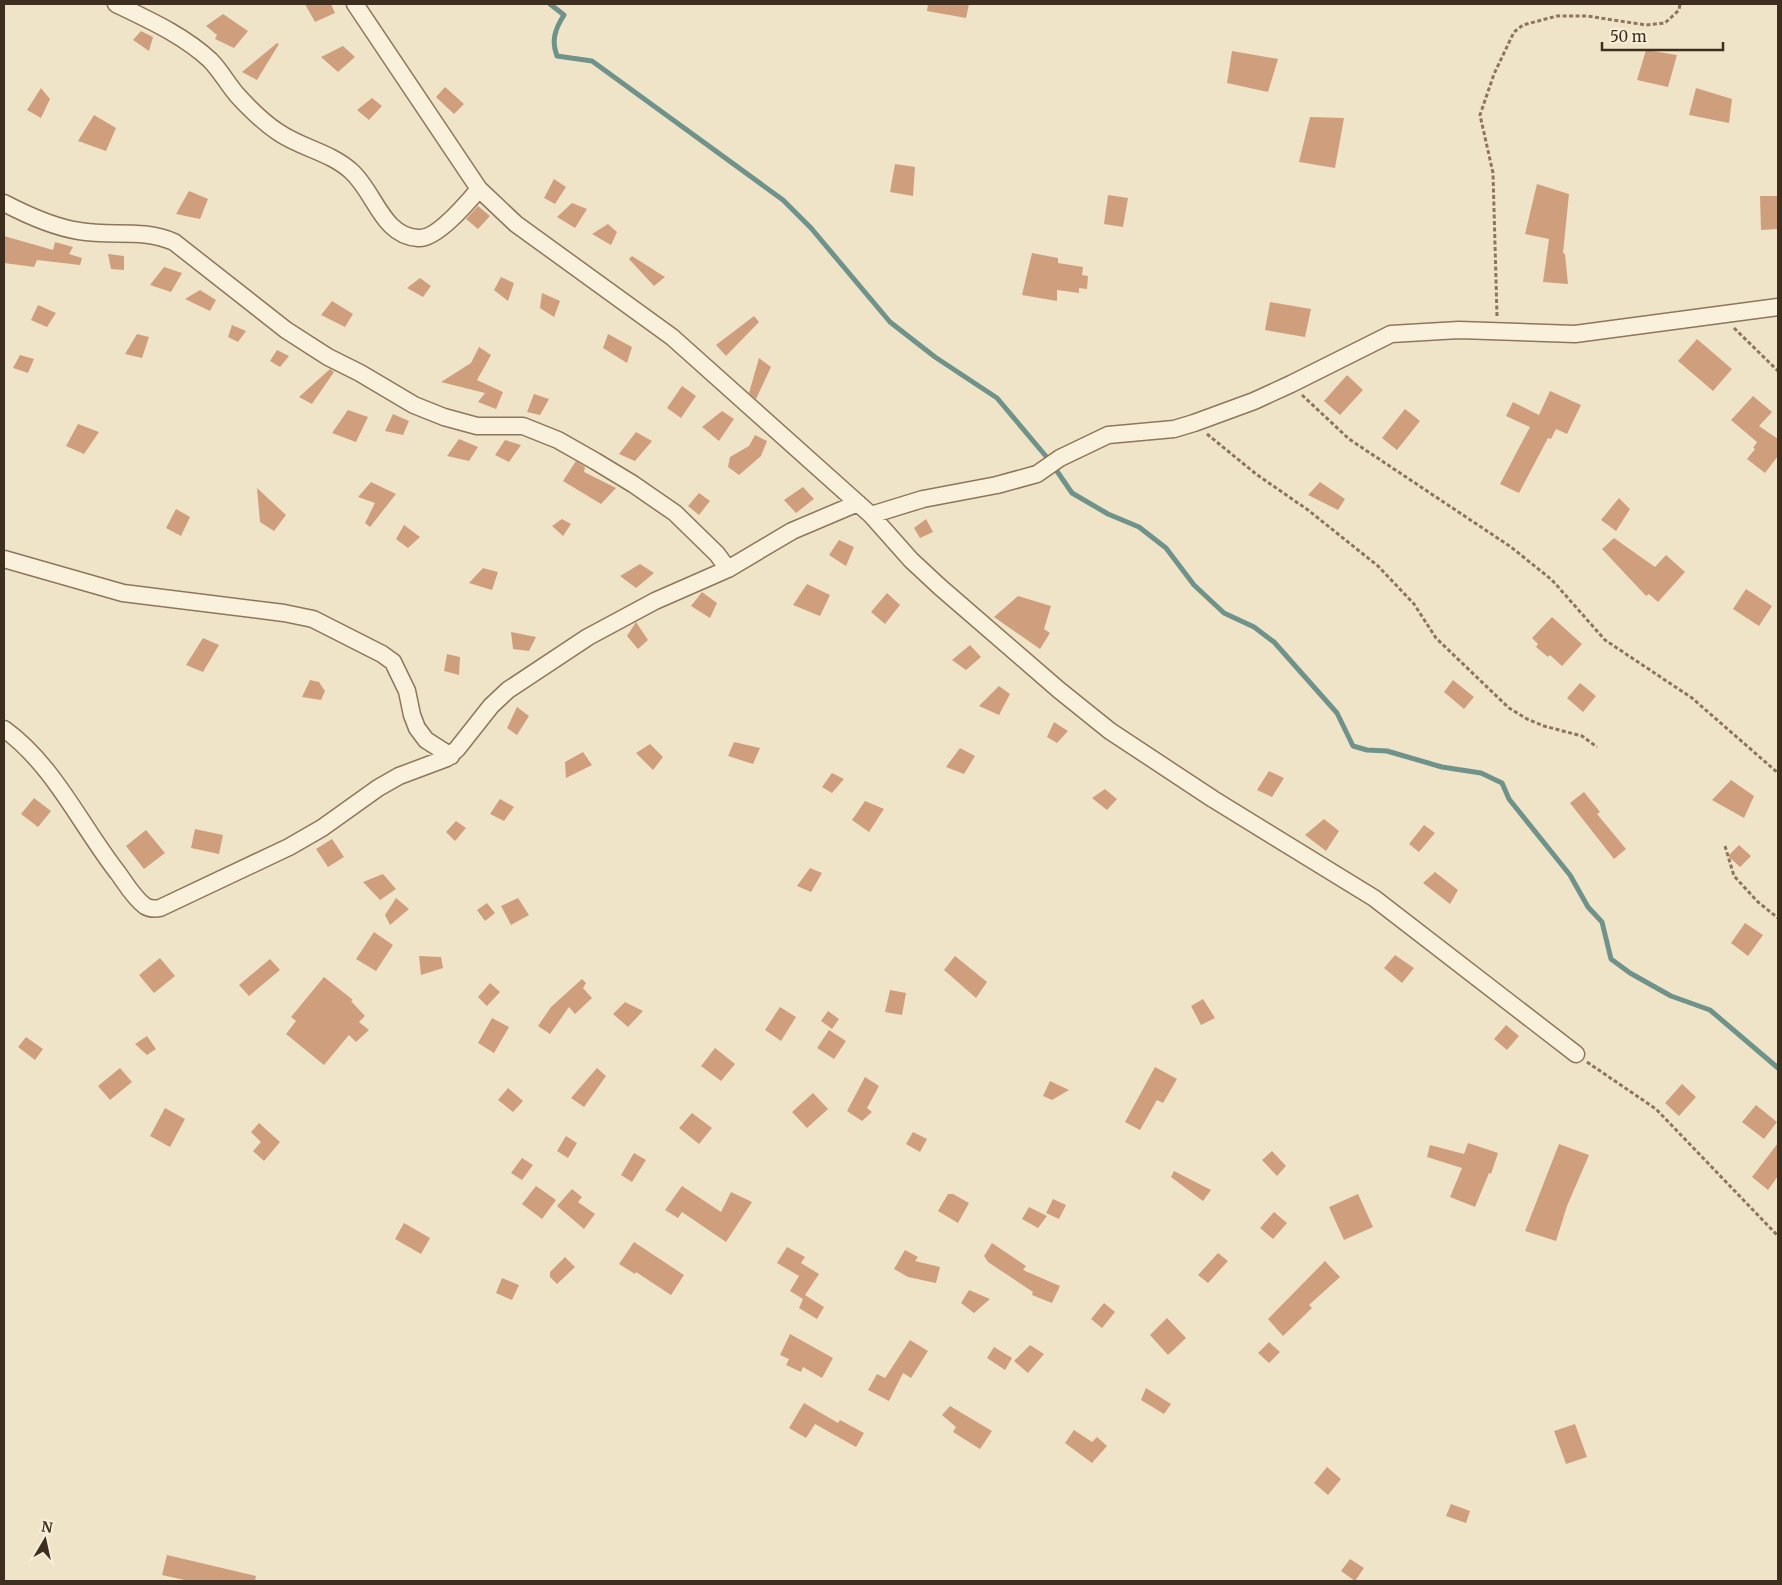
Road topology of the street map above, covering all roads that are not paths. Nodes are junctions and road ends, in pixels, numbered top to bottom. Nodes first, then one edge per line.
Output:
1 (116, 4) edge
2 (355, 4) edge
3 (479, 190) junction
4 (4, 203) edge
5 (1778, 307) edge
6 (858, 503) junction
7 (871, 515) junction
8 (4, 559) edge
9 (728, 569) junction
10 (4, 729) edge
11 (451, 756) junction
12 (1576, 1054) road end

1 - 3 street
2 - 3 street
3 - 6 street
4 - 9 street
5 - 7 street
6 - 7 street
6 - 9 street
7 - 12 street
8 - 11 street
9 - 11 street
10 - 11 street

